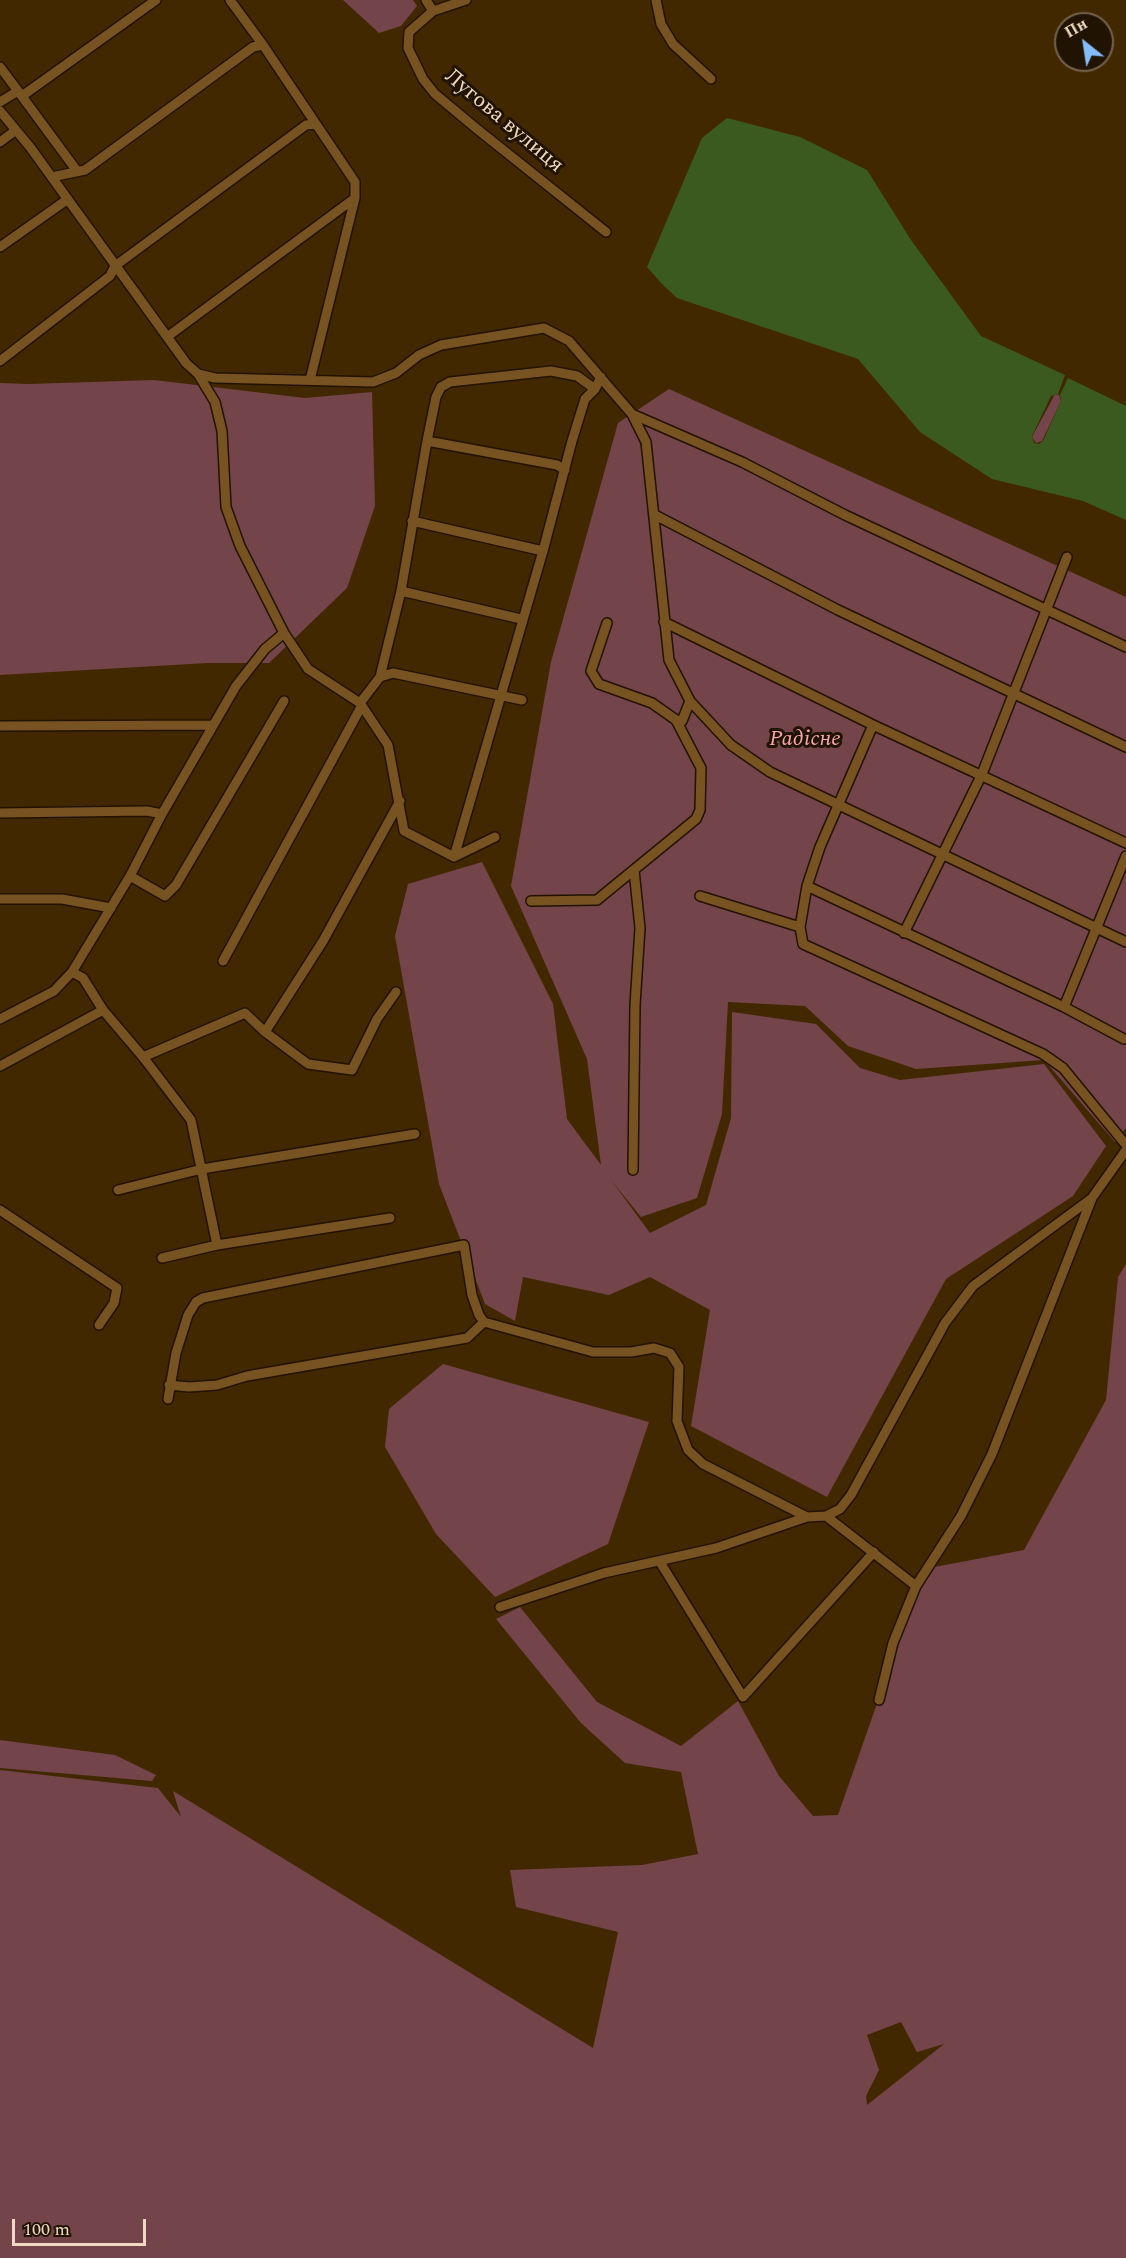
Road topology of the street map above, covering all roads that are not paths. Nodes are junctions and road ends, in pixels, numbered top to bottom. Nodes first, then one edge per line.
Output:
1 (156, 0) edge
2 (230, 0) edge
3 (426, 0) edge
4 (466, 0) edge
5 (656, 0) edge
6 (433, 11) junction
7 (263, 45) junction
8 (0, 67) edge
9 (711, 79) dead end
10 (20, 93) junction
11 (0, 102) edge
12 (0, 111) edge
13 (316, 124) junction
14 (16, 130) junction
15 (0, 142) edge
16 (77, 171) junction
17 (52, 177) junction
18 (355, 198) junction
19 (68, 199) junction
20 (606, 232) dead end
21 (0, 248) edge
22 (115, 266) junction
23 (167, 337) junction
24 (0, 361) edge
25 (198, 374) junction
26 (601, 377) junction
27 (310, 380) junction
28 (596, 389) junction
29 (632, 414) junction
30 (427, 441) junction
31 (565, 470) junction
32 (655, 515) junction
33 (412, 521) junction
34 (543, 551) junction
35 (1067, 557) dead end
36 (401, 591) junction
37 (1046, 609) junction
38 (521, 619) junction
39 (664, 622) junction
40 (607, 624) dead end
41 (285, 633) junction
42 (1126, 647) edge
43 (380, 677) junction
44 (1013, 692) junction
45 (500, 695) junction
46 (522, 700) dead end
47 (284, 701) dead end
48 (690, 701) junction
49 (361, 705) junction
50 (676, 720) junction
51 (213, 725) junction
52 (873, 725) junction
53 (0, 726) edge
54 (1126, 747) edge
55 (982, 774) junction
56 (400, 801) junction
57 (838, 804) junction
58 (0, 813) edge
59 (162, 814) junction
60 (495, 837) dead end
61 (1126, 843) edge
62 (944, 853) junction
63 (1126, 856) edge
64 (454, 857) junction
65 (634, 870) junction
66 (130, 876) junction
67 (807, 886) junction
68 (700, 896) dead end
69 (0, 899) edge
70 (531, 901) dead end
71 (111, 908) junction
72 (800, 927) junction
73 (1097, 928) junction
74 (904, 933) junction
75 (1126, 942) edge
76 (223, 961) dead end
77 (72, 972) junction
78 (396, 992) dead end
79 (1064, 1007) junction
80 (103, 1010) junction
81 (0, 1019) edge
82 (265, 1032) junction
83 (1124, 1039) dead end
84 (143, 1057) junction
85 (0, 1065) edge
86 (415, 1134) dead end
87 (1126, 1148) edge
88 (202, 1169) junction
89 (633, 1170) dead end
90 (118, 1190) dead end
91 (1092, 1198) junction
92 (0, 1210) edge
93 (390, 1218) dead end
94 (217, 1245) junction
95 (162, 1258) dead end
96 (484, 1322) junction
97 (99, 1325) dead end
98 (169, 1385) junction
99 (168, 1400) dead end
100 (826, 1516) junction
101 (807, 1517) junction
102 (874, 1552) junction
103 (660, 1562) junction
104 (916, 1586) junction
105 (500, 1607) dead end
106 (879, 1700) dead end

1 - 10 street
2 - 7 street
3 - 6 street
4 - 6 street
5 - 9 street
6 - 20 street, Лугова вулиця
7 - 13 street
7 - 16 street
8 - 10 street
10 - 11 street
10 - 16 street
12 - 14 street
13 - 18 street
13 - 22 street
14 - 15 street
14 - 17 street
16 - 17 street
17 - 19 street
18 - 23 street
18 - 27 street
19 - 21 street
19 - 22 street
22 - 23 street
22 - 24 street
23 - 25 street
25 - 27 street
25 - 41 street
26 - 27 street
26 - 28 street
26 - 29 street
28 - 30 street
28 - 31 street
29 - 32 street
29 - 37 street
30 - 31 street
30 - 33 street
31 - 34 street
32 - 39 street
32 - 44 street
33 - 34 street
33 - 36 street
34 - 38 street
35 - 37 street
36 - 38 street
36 - 43 street
37 - 42 street
37 - 44 street
38 - 45 street
39 - 48 street
39 - 52 street
40 - 50 street
41 - 49 street
41 - 51 street
43 - 45 street
43 - 49 street
44 - 54 street
44 - 55 street
45 - 46 street
45 - 64 street
47 - 66 street
48 - 50 street
48 - 57 street
49 - 56 street
49 - 76 street
50 - 65 street
51 - 53 street
51 - 59 street
52 - 55 street
52 - 57 street
55 - 61 street
55 - 62 street
56 - 64 street
56 - 82 street
57 - 62 street
57 - 67 street
58 - 59 street
59 - 66 street
60 - 64 street
62 - 73 street
62 - 74 street
63 - 73 street
65 - 70 street
65 - 89 street
66 - 71 street
67 - 72 street
67 - 74 street
68 - 72 street
69 - 71 street
71 - 77 street
72 - 87 street
73 - 75 street
73 - 79 street
74 - 79 street
77 - 80 street
77 - 81 street
78 - 82 street
79 - 83 street
80 - 84 street
80 - 85 street
82 - 84 street
84 - 88 street
86 - 88 street
87 - 91 street
88 - 90 street
88 - 94 street
91 - 100 street
91 - 104 street
92 - 97 street
93 - 94 street
94 - 95 street
96 - 98 street
96 - 98 street
96 - 101 street
98 - 99 street
100 - 101 street
100 - 102 street
101 - 103 street
102 - 103 street
102 - 104 street
103 - 105 street
104 - 106 street

